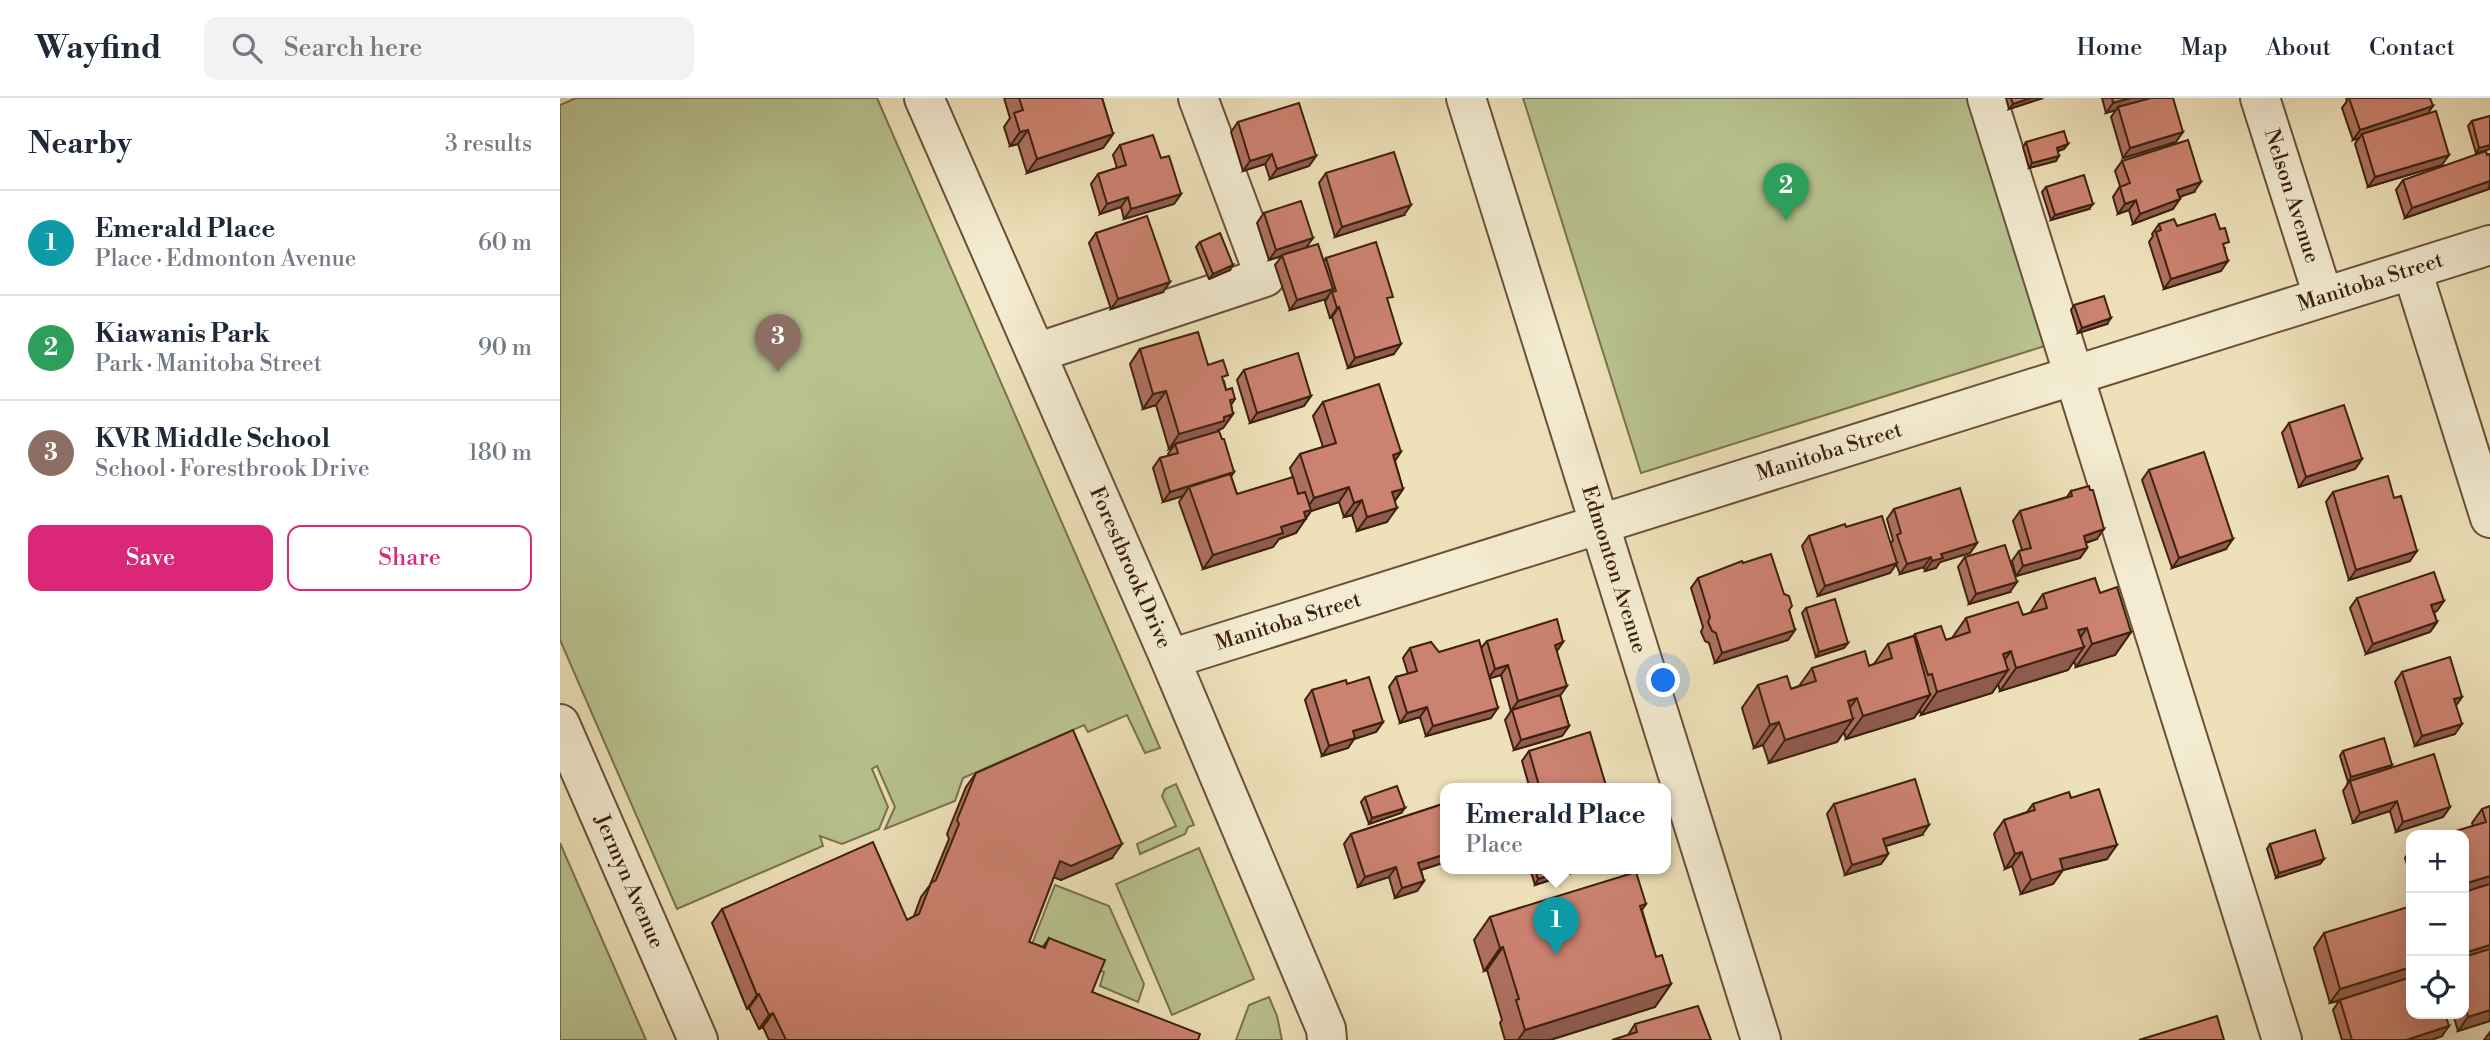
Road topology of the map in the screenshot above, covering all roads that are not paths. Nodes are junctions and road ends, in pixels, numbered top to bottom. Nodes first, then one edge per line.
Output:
1 (924, 98) edge
2 (1198, 98) edge
3 (1466, 98) edge
4 (1987, 98) edge
5 (2260, 98) edge
6 (2490, 245) edge
7 (2412, 270) junction
8 (2323, 296) junction
9 (1035, 353) junction
10 (2073, 374) junction
11 (2490, 518) edge
12 (1599, 526) junction
13 (1170, 659) junction
14 (560, 724) edge
15 (698, 1040) edge
16 (1327, 1040) edge
17 (1761, 1040) edge
18 (2282, 1040) edge

1 - 9 street, Forestbrook Drive
2 - 9 street
3 - 12 street, Edmonton Avenue
4 - 10 street
5 - 8 street, Nelson Avenue
6 - 7 street, Manitoba Street
7 - 8 street, Manitoba Street
7 - 11 street
8 - 10 street, Manitoba Street
9 - 13 street, Forestbrook Drive
10 - 12 street, Manitoba Street
10 - 18 street
12 - 13 street, Manitoba Street
12 - 17 street, Edmonton Avenue
13 - 16 street, Forestbrook Drive
14 - 15 street, Jermyn Avenue

